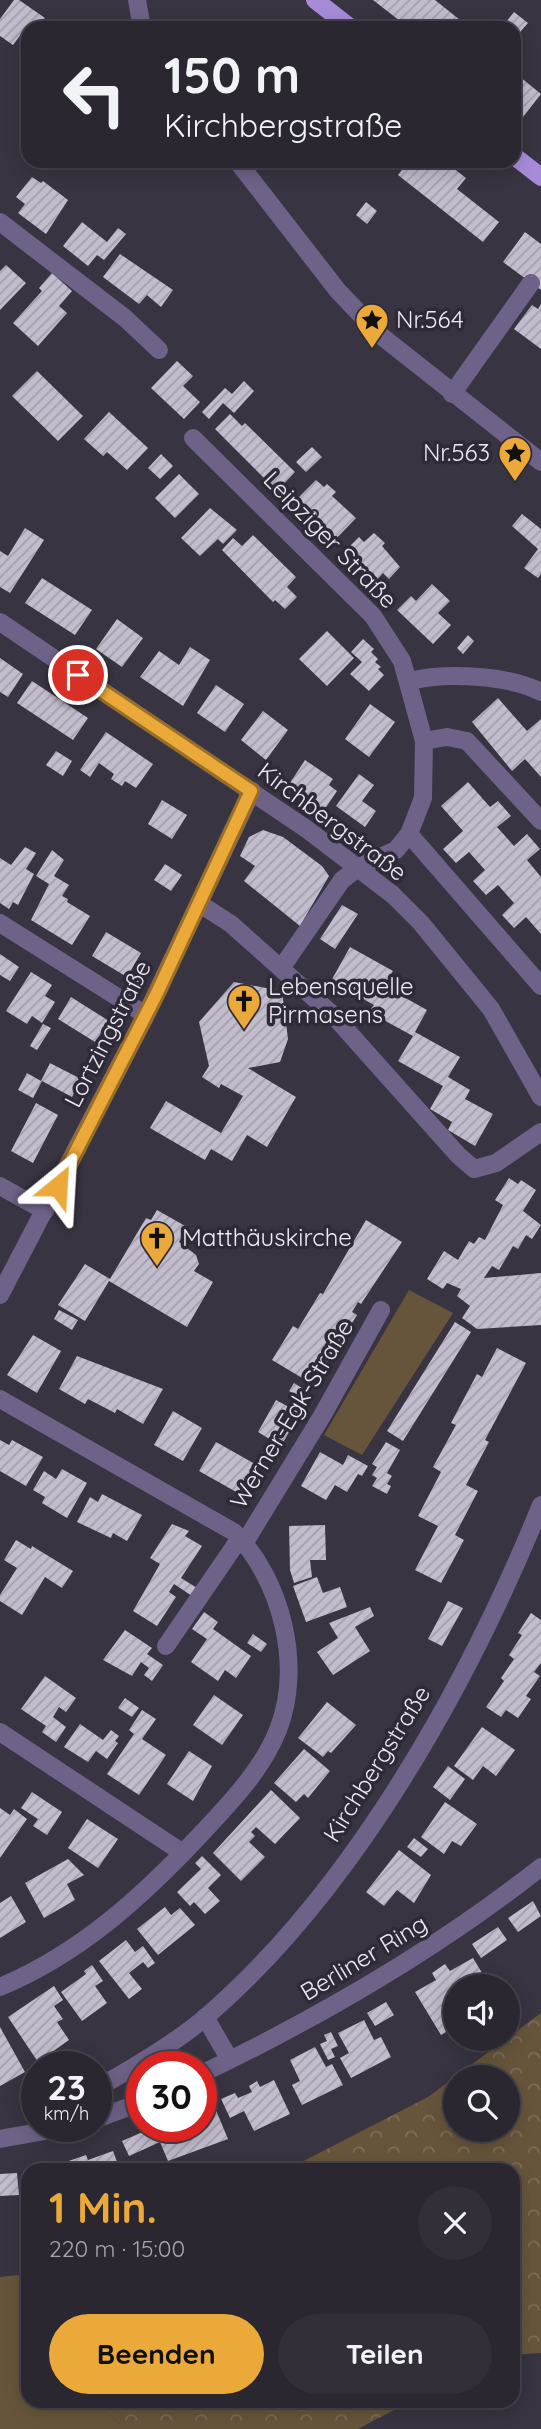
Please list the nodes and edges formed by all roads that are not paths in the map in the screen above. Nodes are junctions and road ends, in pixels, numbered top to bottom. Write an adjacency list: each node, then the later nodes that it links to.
1 (137, 0): 3 (street)
2 (315, 0): 4 (main road)
3 (141, 21)
4 (342, 21)
5 (521, 161): 7 (main road)
6 (243, 168): 11 (street)
7 (541, 177)
8 (0, 222): 10 (street)
9 (531, 283): 11 (street)
10 (159, 351)
11 (452, 394): 13 (street)
12 (193, 438): 15 (street, Leipziger Straße)
13 (541, 461)
14 (0, 622): 18 (street, Kirchbergstraße)
15 (410, 681): 16 (street); 17 (street, Leipziger Straße)
16 (541, 692)
17 (424, 741): 19 (street); 20 (street, Leipziger Straße)
18 (251, 791): 21 (street, Kirchbergstraße); 22 (street, Lortzingstraße)
19 (541, 821)
20 (409, 834): 21 (street, Leipziger Straße); 25 (street)
21 (359, 867): 24 (street, Leipziger Straße); 27 (street, Kirchbergstraße)
22 (200, 904): 24 (street); 26 (street, Lortzingstraße)
23 (0, 923): 26 (street)
24 (282, 967): 28 (street)
25 (541, 986)
26 (146, 1015): 30 (street, Lortzingstraße)
27 (541, 1097)
28 (541, 1132)
29 (0, 1186): 30 (street)
30 (45, 1211): 31 (street, Lortzingstraße)
31 (0, 1295)
32 (381, 1310): 35 (street, Werner-Egk-Straße)
33 (0, 1399): 35 (street)
34 (541, 1504): 41 (street, Kirchbergstraße)
35 (242, 1540): 36 (street, Werner-Egk-Straße); 38 (street)
36 (166, 1646)
37 (0, 1732): 38 (street)
38 (183, 1853): 40 (street)
39 (541, 1867): 42 (street, Berliner Ring)
40 (0, 1987)
41 (205, 2017): 42 (street); 44 (street, Kirchbergstraße)
42 (230, 2060): 43 (street, Berliner Ring)
43 (217, 2066)
44 (112, 2078)
45 (21, 2134): 46 (street)
46 (0, 2139)

